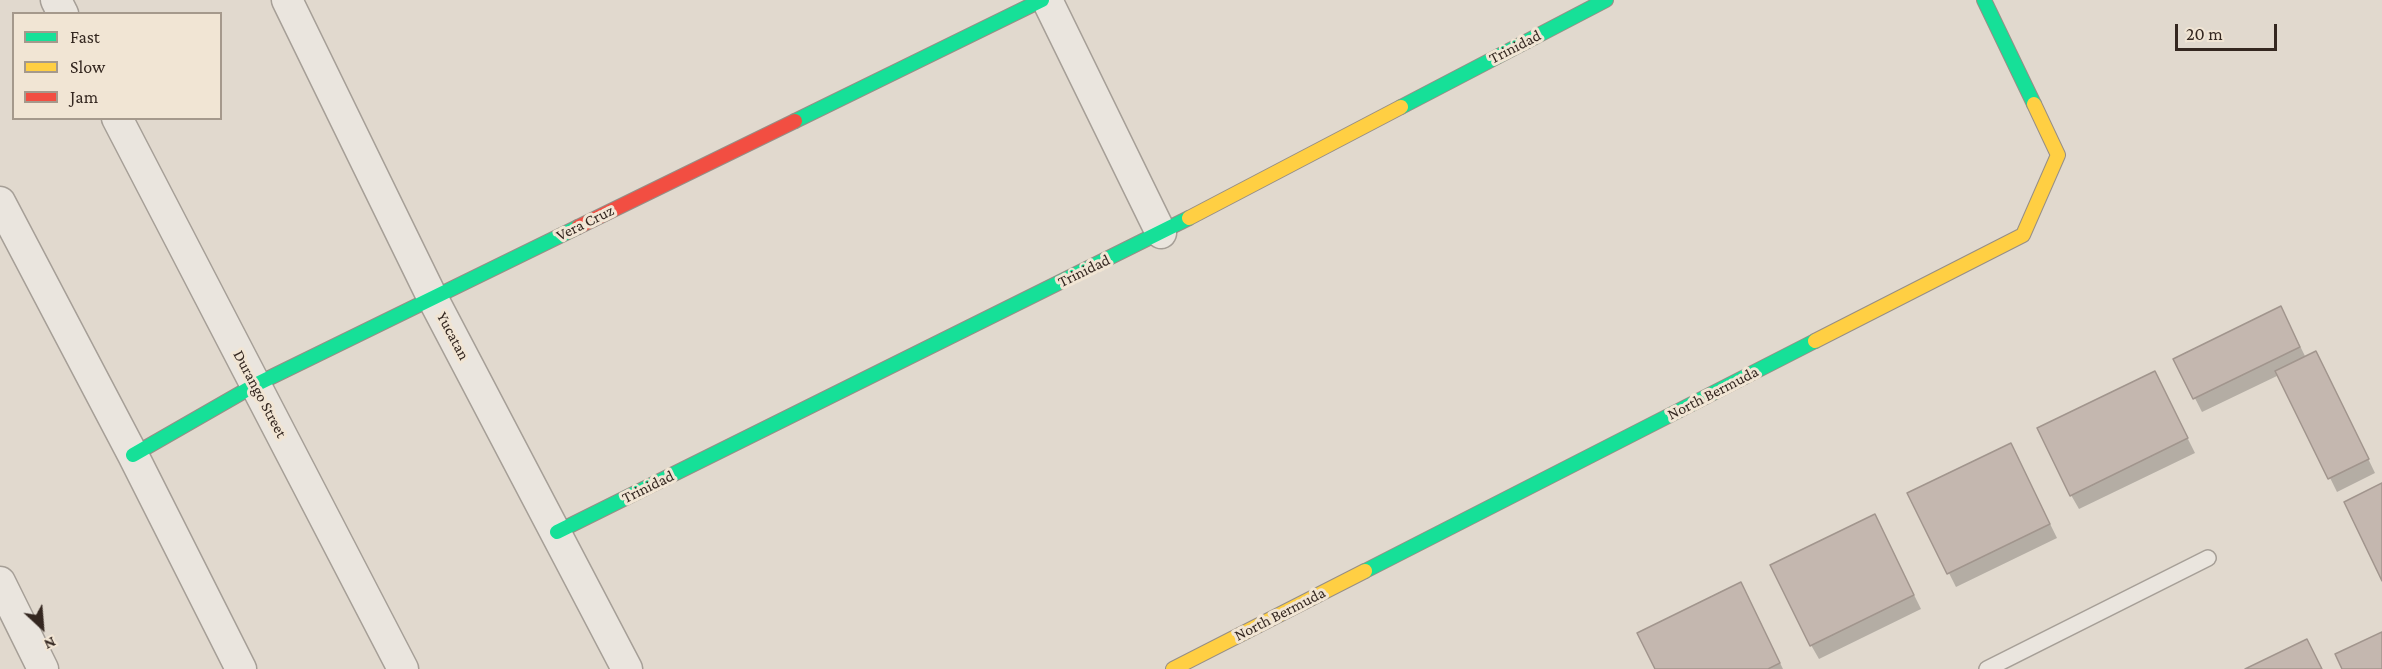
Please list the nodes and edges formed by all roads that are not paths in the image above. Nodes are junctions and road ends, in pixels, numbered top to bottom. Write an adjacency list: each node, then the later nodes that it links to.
1 (287, 0): 9 (street, Yucatan)
2 (1042, 0): 9 (street, Vera Cruz)
3 (1047, 0): 8 (street)
4 (1606, 0): 8 (street, Trinidad)
5 (1984, 0): 19 (street, North Bermuda)
6 (118, 120): 10 (street, Durango Street)
7 (0, 202): 11 (street)
8 (1161, 233): 12 (street, Trinidad)
9 (432, 297): 10 (street, Vera Cruz); 12 (street, Yucatan)
10 (255, 385): 11 (street, Vera Cruz); 17 (street, Durango Street)
11 (133, 455): 16 (street)
12 (556, 532): 18 (street, Yucatan)
13 (2208, 558): 20 (lane)
14 (0, 582): 15 (street)
15 (42, 669)
16 (241, 669)
17 (403, 669)
18 (627, 669)
19 (1173, 669)
20 (1987, 669)

